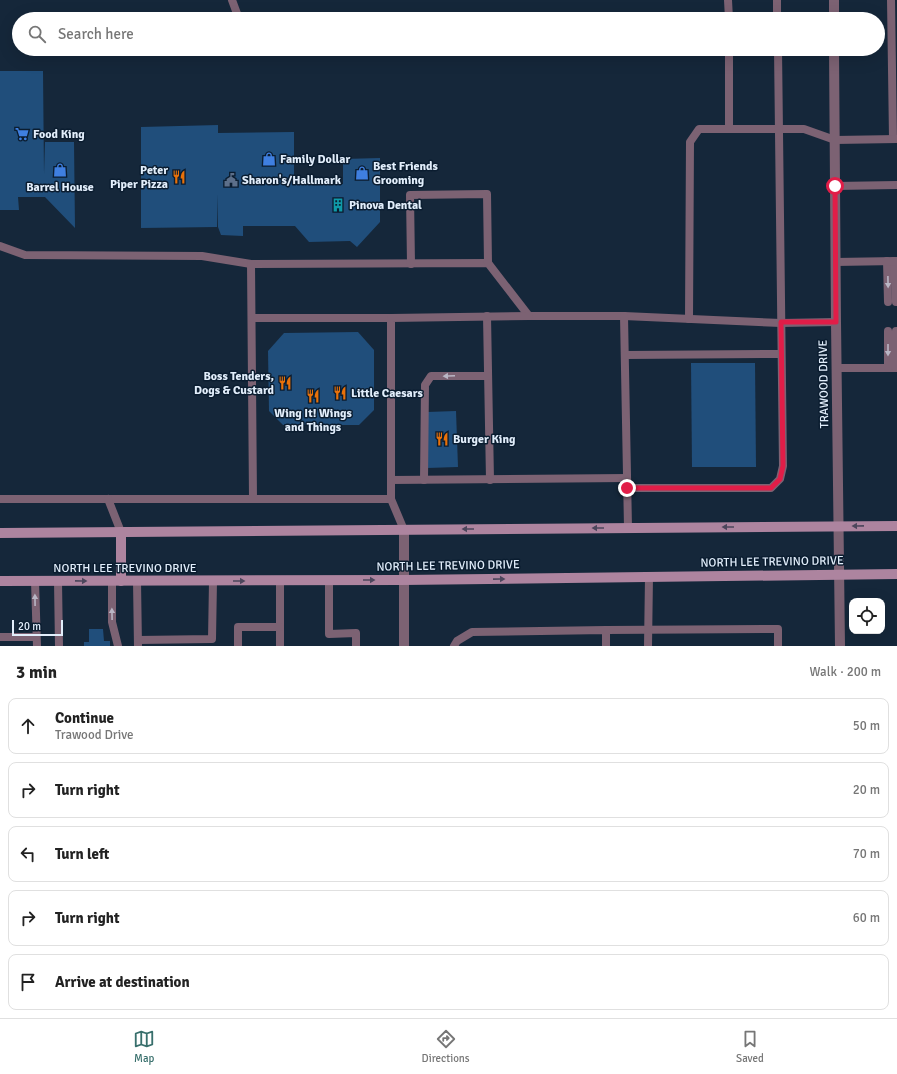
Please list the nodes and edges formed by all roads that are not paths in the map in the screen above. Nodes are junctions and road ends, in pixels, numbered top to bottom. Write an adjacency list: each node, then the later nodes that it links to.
1 (232, 0): 6 (lane)
2 (728, 0): 7 (lane)
3 (777, 0): 8 (lane)
4 (834, 0): 9 (street)
5 (891, 0): 15 (lane)
6 (236, 12)
7 (729, 12)
8 (777, 12)
9 (834, 12)
10 (729, 56): 14 (lane)
11 (778, 56): 13 (lane)
12 (834, 56): 16 (street, TRAWOOD DRIVE)
13 (778, 129): 14 (lane); 16 (lane); 32 (lane)
14 (729, 130): 31 (lane)
15 (895, 139): 16 (lane)
16 (835, 140): 18 (street, TRAWOOD DRIVE)
17 (897, 185): 18 (lane)
18 (835, 186): 21 (street, TRAWOOD DRIVE)
19 (0, 246): 23 (lane)
20 (893, 261): 21 (lane); 25 (lane, one-way to 25)
21 (835, 262): 33 (street, TRAWOOD DRIVE)
22 (488, 263): 24 (lane); 24 (lane); 27 (lane)
23 (251, 264): 24 (lane); 29 (lane)
24 (411, 264)
25 (892, 302)
26 (487, 316): 27 (lane); 30 (lane); 39 (lane)
27 (529, 316): 28 (lane)
28 (624, 316): 31 (lane); 36 (lane)
29 (252, 318): 30 (lane); 46 (lane)
30 (391, 318): 41 (lane)
31 (689, 319): 32 (lane)
32 (781, 322): 33 (lane); 35 (lane)
33 (836, 322): 37 (street, TRAWOOD DRIVE)
34 (892, 331): 38 (lane, one-way to 38)
35 (781, 354): 36 (lane); 44 (lane)
36 (624, 355): 40 (lane)
37 (836, 368): 38 (lane); 49 (street, TRAWOOD DRIVE)
38 (894, 368)
39 (488, 376): 42 (lane, one-way to 42); 43 (lane)
40 (627, 478): 43 (lane); 44 (lane)
41 (391, 480): 42 (lane); 47 (lane)
42 (424, 480): 43 (lane)
43 (490, 480)
44 (627, 488): 51 (lane)
45 (0, 499): 48 (lane)
46 (253, 499): 47 (lane); 48 (lane)
47 (391, 499): 52 (lane)
48 (108, 500): 53 (lane)
49 (840, 526): 50 (main road, one-way to 49); 51 (main road, one-way to 51); 55 (street, TRAWOOD DRIVE)
50 (897, 526)
51 (628, 528): 52 (main road, one-way to 52)
52 (404, 530): 53 (main road); 60 (street)
53 (120, 532): 54 (main road); 64 (main road)
54 (0, 533)
55 (840, 574): 56 (main road, NORTH LEE TREVINO DRIVE); 57 (main road, NORTH LEE TREVINO DRIVE); 84 (street, TRAWOOD DRIVE)
56 (897, 574)
57 (649, 577): 60 (main road, NORTH LEE TREVINO DRIVE, one-way to 57); 68 (lane)
58 (280, 580): 59 (main road, NORTH LEE TREVINO DRIVE); 66 (main road, NORTH LEE TREVINO DRIVE, one-way to 58); 67 (lane)
59 (328, 580): 60 (main road, NORTH LEE TREVINO DRIVE, one-way to 60); 78 (lane)
60 (403, 580): 79 (street)
61 (0, 581): 62 (main road, NORTH LEE TREVINO DRIVE)
62 (35, 581): 63 (main road, NORTH LEE TREVINO DRIVE); 71 (lane, one-way to 62)
63 (58, 581): 64 (main road, NORTH LEE TREVINO DRIVE, one-way to 64); 74 (lane)
64 (116, 581): 65 (main road, NORTH LEE TREVINO DRIVE); 75 (lane, one-way to 64)
65 (137, 581): 66 (main road, NORTH LEE TREVINO DRIVE); 72 (lane)
66 (213, 581): 72 (lane)
67 (280, 627): 76 (lane); 77 (lane)
68 (648, 629): 69 (lane); 82 (lane); 83 (lane)
69 (606, 630): 80 (lane); 81 (lane)
70 (0, 637): 71 (lane)
71 (36, 637): 73 (lane)
72 (138, 643)
73 (37, 646)
74 (58, 646)
75 (118, 646)
76 (238, 646)
77 (280, 646)
78 (356, 646)
79 (404, 646)
80 (454, 646)
81 (606, 646)
82 (648, 646)
83 (778, 646)
84 (840, 646)

